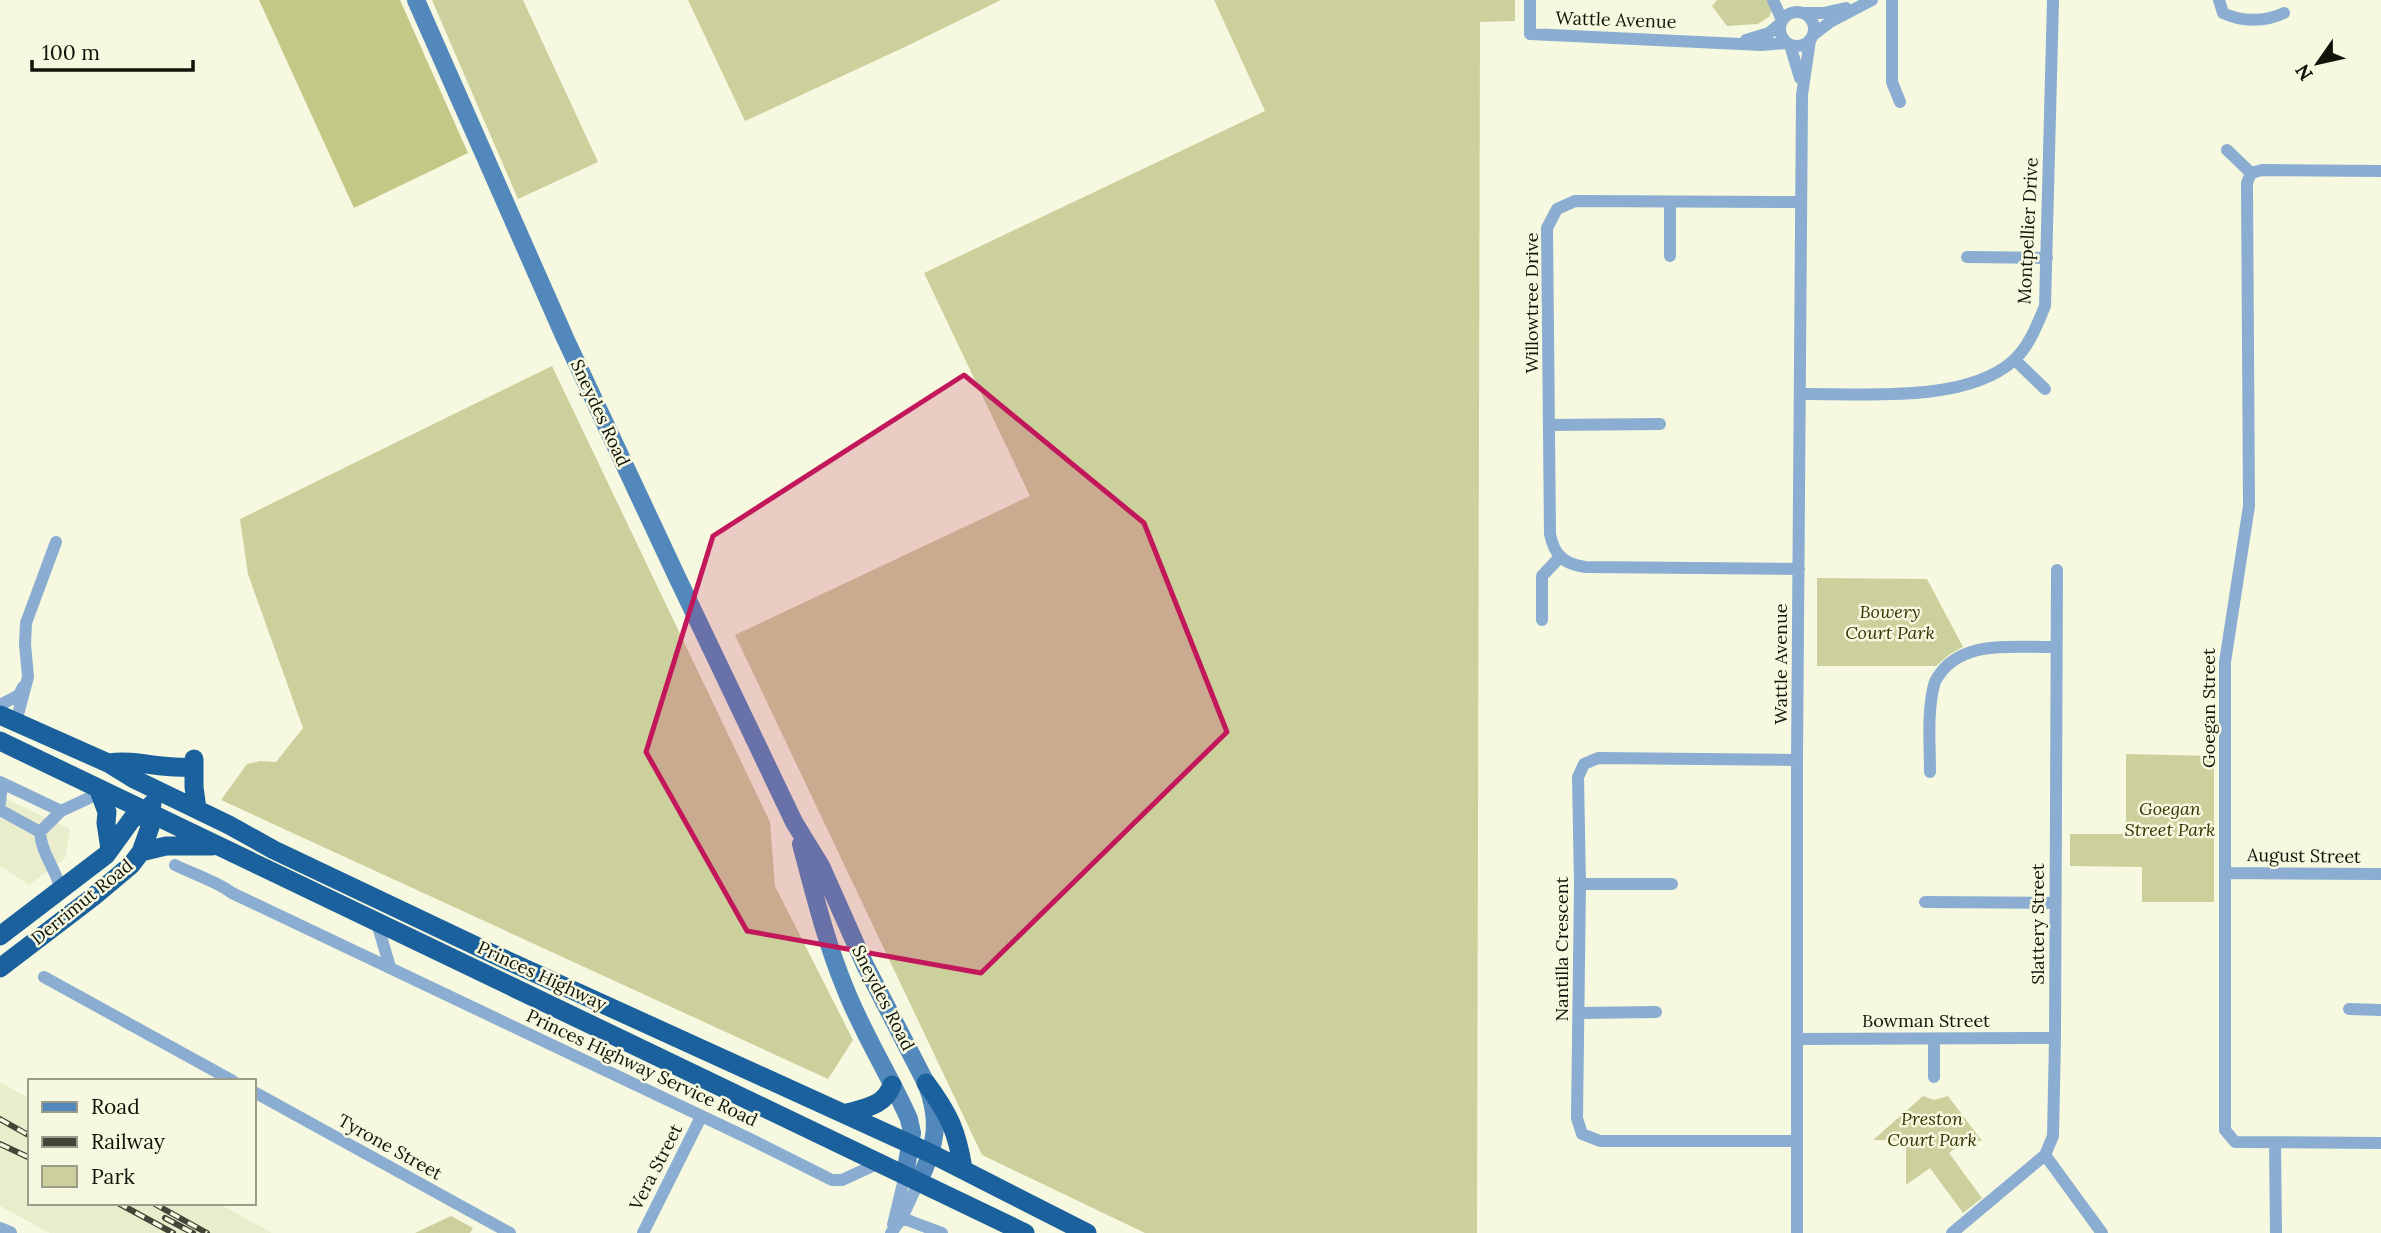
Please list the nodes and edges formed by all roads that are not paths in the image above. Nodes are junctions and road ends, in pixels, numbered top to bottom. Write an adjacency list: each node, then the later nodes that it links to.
1 (416, 0): 51 (main road, Sneydes Road)
2 (1530, 0): 13 (street, Wattle Avenue)
3 (1773, 0): 11 (street)
4 (1784, 0): 9 (street)
5 (1892, 0): 16 (street)
6 (2053, 0): 24 (street, Montpellier Drive)
7 (2219, 0): 10 (street)
8 (1868, 2): 9 (street); 12 (street)
9 (1801, 12): 11 (street); 12 (street)
10 (2284, 13)
11 (1781, 22): 13 (street, Wattle Avenue); 14 (street)
12 (1811, 38): 14 (street); 15 (street, Wattle Avenue)
13 (1736, 43): 14 (street, Wattle Avenue)
14 (1789, 44): 15 (street, Wattle Avenue)
15 (1802, 95): 20 (street, Wattle Avenue)
16 (1900, 102)
17 (2227, 150): 19 (street)
18 (2381, 171): 19 (street)
19 (2251, 173): 57 (street, Goegan Street)
20 (1801, 202): 21 (street, Willowtree Drive); 27 (street, Wattle Avenue)
21 (1670, 203): 22 (street); 29 (street, Willowtree Drive)
22 (1670, 256)
23 (1967, 257): 24 (street)
24 (2047, 257): 25 (street, Montpellier Drive)
25 (2015, 360): 26 (street); 27 (street, Montpellier Drive)
26 (2045, 389)
27 (1800, 394): 32 (street, Wattle Avenue)
28 (1660, 424): 29 (street)
29 (1550, 425): 31 (street, Willowtree Drive)
30 (56, 542): 36 (street)
31 (1560, 557): 32 (street); 34 (street)
32 (1799, 569): 40 (street, Wattle Avenue)
33 (2057, 569): 35 (street, Slattery Street)
34 (1542, 620)
35 (2056, 648): 42 (street); 63 (street, Slattery Street)
36 (28, 677): 37 (street); 38 (street)
37 (0, 705)
38 (8, 718): 41 (highway, Princes Highway)
39 (0, 741): 44 (highway, Princes Highway)
40 (1797, 761): 59 (street, Nantilla Crescent); 74 (street, Wattle Avenue)
41 (108, 763): 45 (highway, Princes Highway); 47 (highway)
42 (1930, 772)
43 (1, 783): 46 (street); 49 (street)
44 (98, 788): 49 (street); 50 (highway, Princes Highway); 54 (highway)
45 (160, 792): 47 (highway, Princes Highway); 50 (highway)
46 (0, 803)
47 (197, 809): 81 (highway, Princes Highway)
48 (0, 810): 52 (street)
49 (61, 811): 52 (street)
50 (147, 811): 53 (highway, Princes Highway); 54 (highway, Derrimut Road); 55 (highway, Derrimut Road)
51 (794, 822): 78 (main road, Sneydes Road); 79 (main road, Sneydes Road)
52 (40, 832): 61 (street)
53 (220, 846): 55 (highway); 64 (highway, Princes Highway)
54 (110, 849): 61 (highway, Derrimut Road)
55 (141, 852): 67 (highway, Derrimut Road)
56 (175, 865): 66 (street, Princes Highway Service Road)
57 (2227, 873): 58 (street, August Street); 84 (street, Goegan Street)
58 (2381, 874)
59 (1580, 884): 60 (street); 72 (street, Nantilla Crescent)
60 (1672, 884)
61 (61, 890): 65 (highway, Derrimut Road)
62 (1925, 902): 63 (street)
63 (2054, 902): 73 (street, Slattery Street)
64 (377, 923): 66 (street); 89 (highway, Princes Highway)
65 (0, 936)
66 (390, 967): 82 (street, Princes Highway Service Road)
67 (0, 968)
68 (44, 977): 77 (street)
69 (2349, 1009): 70 (street)
70 (2381, 1010)
71 (1656, 1012): 72 (street)
72 (1579, 1013): 83 (street, Nantilla Crescent)
73 (2055, 1038): 75 (street, Bowman Street); 88 (street, Slattery Street)
74 (1797, 1039): 75 (street, Bowman Street); 83 (street, Wattle Avenue)
75 (1934, 1039): 76 (street)
76 (1934, 1077)
77 (229, 1079)
78 (926, 1083): 87 (main road, Sneydes Road); 90 (highway)
79 (892, 1085): 81 (highway); 86 (main road, Sneydes Road)
80 (256, 1093): 97 (street, Tyrone Street)
81 (844, 1114): 86 (highway, Princes Highway)
82 (701, 1117): 89 (street, Princes Highway Service Road); 98 (street, Vera Street)
83 (1796, 1141): 101 (street, Wattle Avenue)
84 (2275, 1143): 85 (street, Goegan Street); 104 (street)
85 (2381, 1143)
86 (910, 1144): 87 (highway, Princes Highway); 91 (main road, Sneydes Road)
87 (932, 1154): 90 (highway, Princes Highway); 91 (main road, Sneydes Road)
88 (2045, 1155): 102 (street); 103 (street)
89 (879, 1163): 91 (highway, Princes Highway)
90 (963, 1169): 100 (highway, Princes Highway)
91 (912, 1178): 92 (street); 94 (street); 99 (highway, Princes Highway)
92 (902, 1217): 94 (street); 95 (street)
93 (0, 1229): 96 (street)
94 (892, 1231)
95 (937, 1231)
96 (9, 1233)
97 (510, 1233)
98 (642, 1233)
99 (1026, 1233)
100 (1087, 1233)
101 (1797, 1233)
102 (1952, 1233)
103 (2102, 1233)
104 (2276, 1233)

